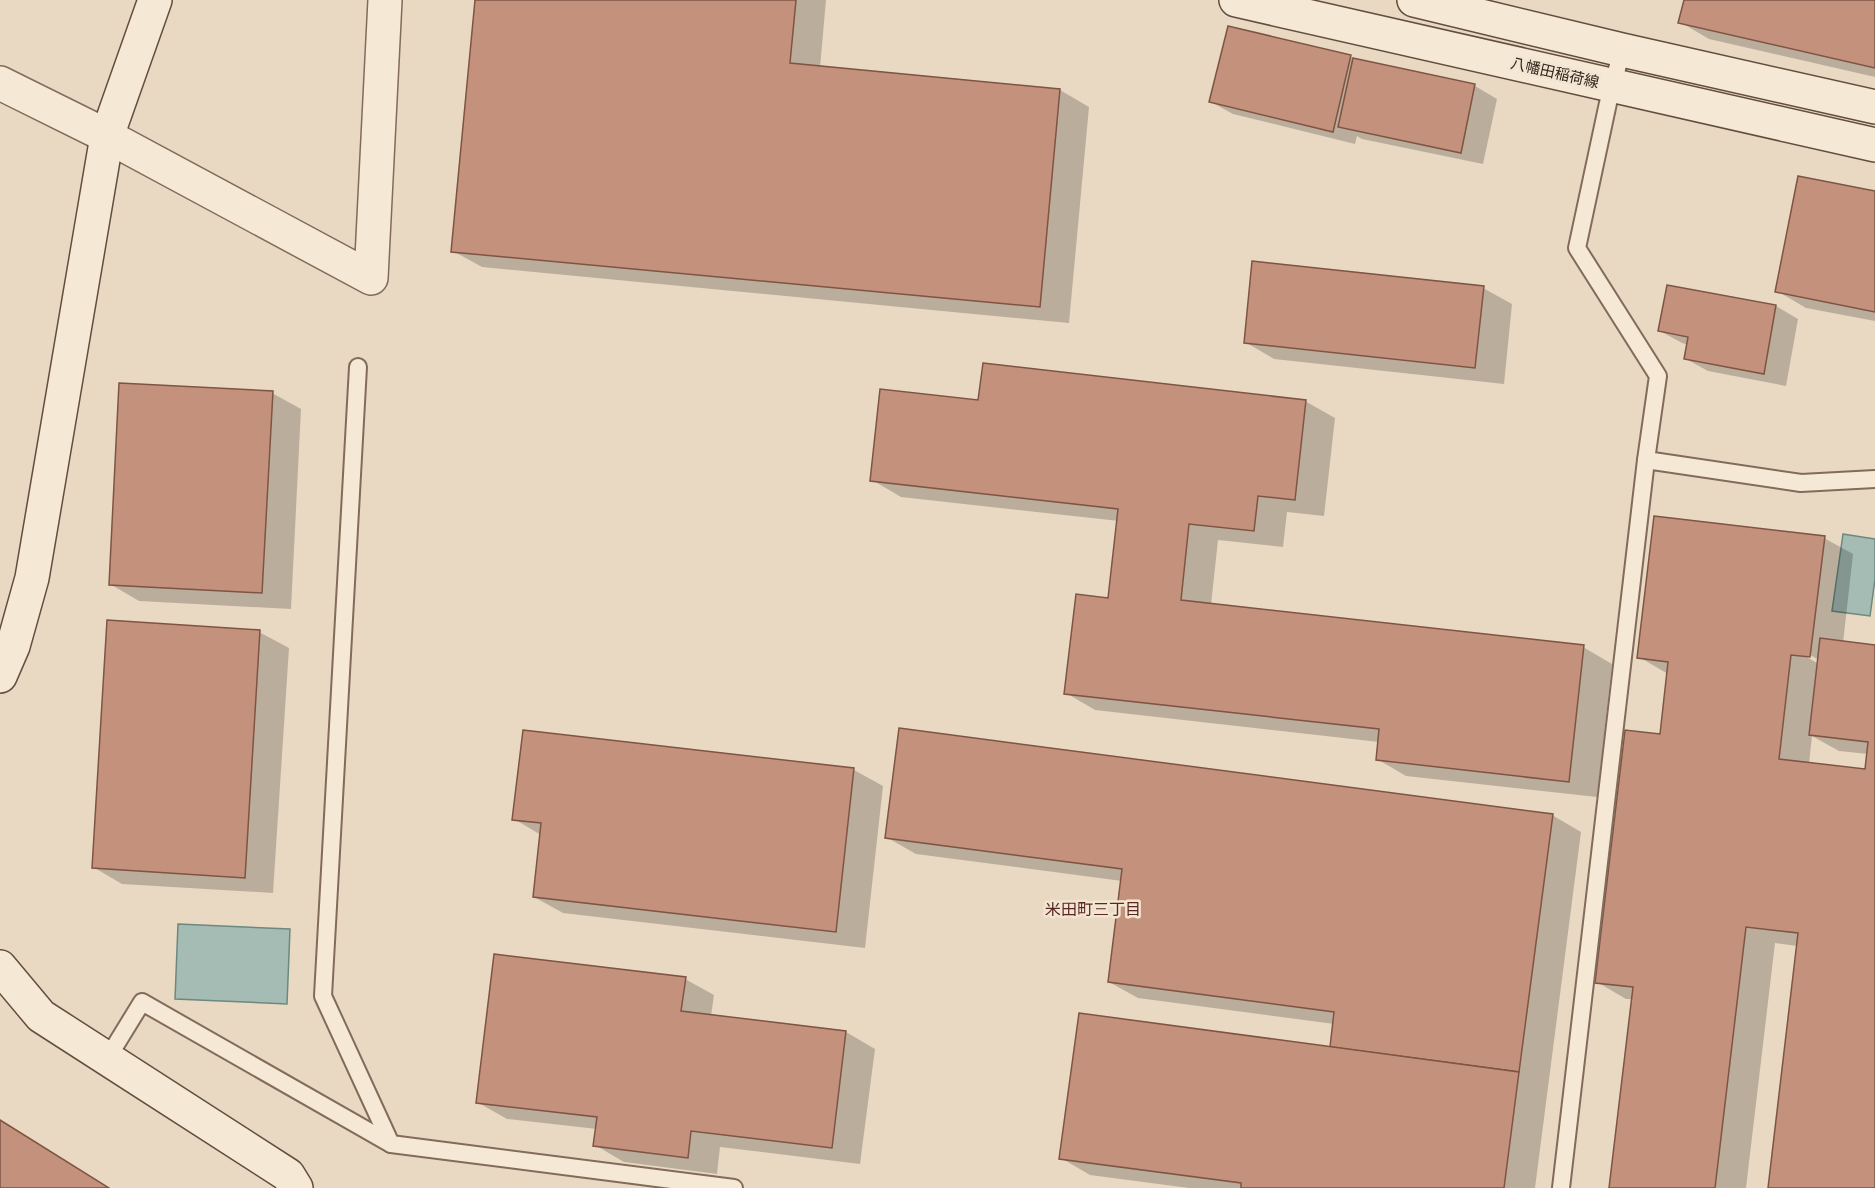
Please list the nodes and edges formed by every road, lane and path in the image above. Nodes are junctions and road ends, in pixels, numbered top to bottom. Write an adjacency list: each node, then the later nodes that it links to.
1 (155, 0): 11 (street)
2 (385, 0): 11 (street)
3 (1236, 0): 7 (street, 八幡田稲荷線)
4 (1414, 0): 5 (street)
5 (1500, 10): 6 (street); 7 (street)
6 (1622, 50): 9 (lane); 10 (street)
7 (1497, 59): 9 (street, 八幡田稲荷線)
8 (0, 83): 11 (street)
9 (1612, 85): 12 (street, 八幡田稲荷線); 14 (lane)
10 (1875, 107)
11 (107, 136): 16 (street)
12 (1875, 145)
13 (358, 367): 19 (lane)
14 (1646, 460): 15 (lane); 22 (lane)
15 (1875, 479)
16 (0, 676)
17 (0, 968): 18 (street)
18 (107, 1059): 19 (lane); 20 (street)
19 (391, 1144): 21 (lane)
20 (296, 1188)
21 (734, 1188)
22 (1561, 1188)

